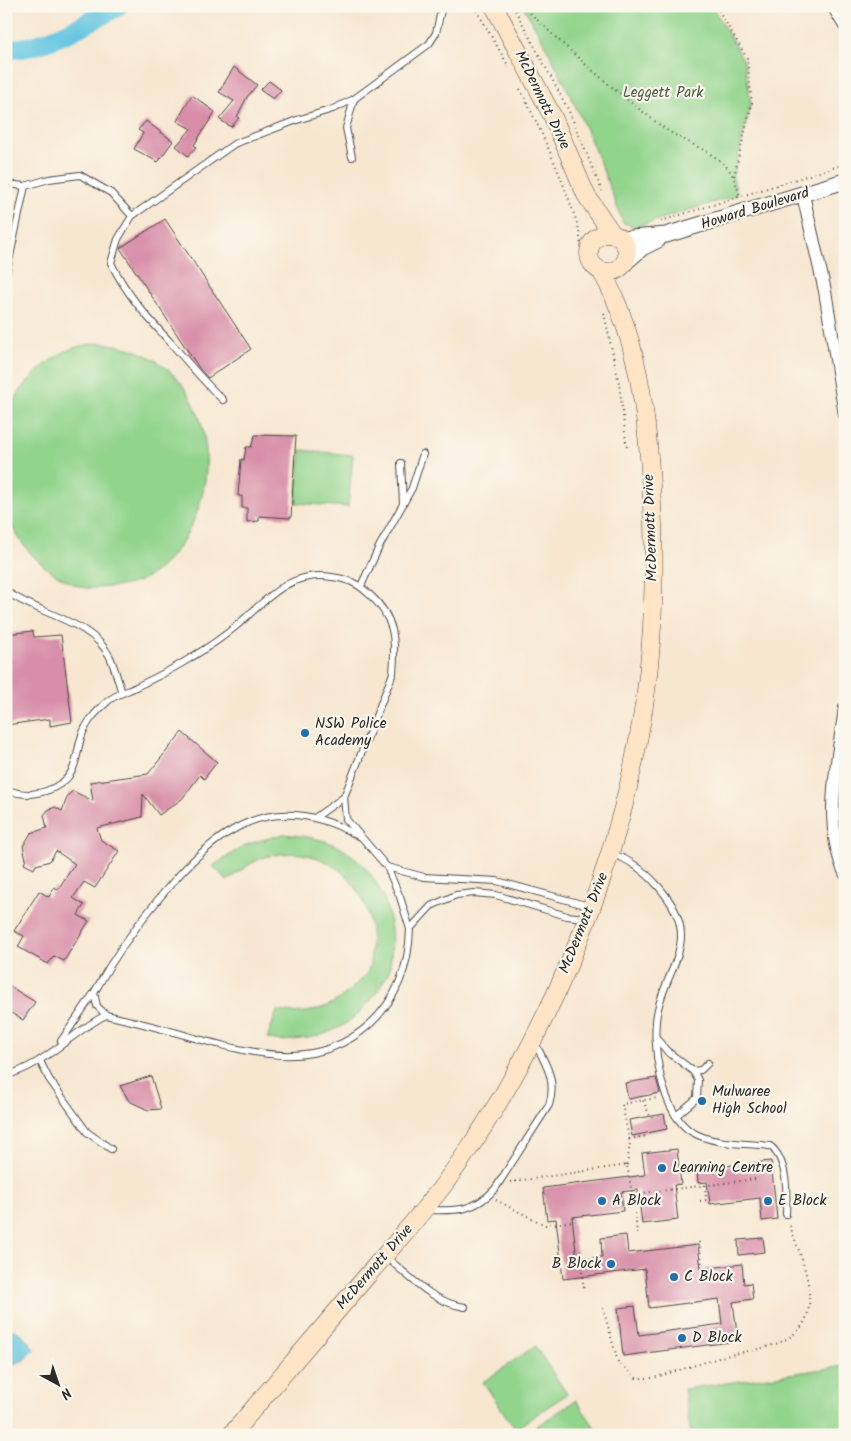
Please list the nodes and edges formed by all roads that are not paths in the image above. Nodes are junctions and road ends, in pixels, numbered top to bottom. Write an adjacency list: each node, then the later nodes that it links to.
1 (442, 6): 5 (lane)
2 (494, 6): 11 (main road, McDermott Drive)
3 (833, 6): 4 (street)
4 (844, 23)
5 (354, 100): 6 (lane); 12 (lane)
6 (352, 158)
7 (845, 181): 10 (street, Howard Boulevard)
8 (6, 184): 9 (lane)
9 (25, 186): 12 (lane); 18 (lane)
10 (803, 195): 13 (street, Howard Boulevard); 21 (street)
11 (586, 196): 14 (main road, McDermott Drive); 15 (main road, McDermott Drive)
12 (132, 216): 20 (lane)
13 (666, 235): 14 (street, Howard Boulevard); 16 (street, Howard Boulevard)
14 (617, 237): 15 (main road); 16 (main road)
15 (591, 244): 17 (main road)
16 (624, 265): 17 (main road); 19 (main road, McDermott Drive)
17 (595, 273): 19 (main road, McDermott Drive)
18 (6, 275)
19 (621, 310): 33 (main road, McDermott Drive)
20 (223, 400)
21 (845, 415)
22 (423, 454): 24 (lane)
23 (402, 463): 24 (lane)
24 (403, 506): 25 (lane)
25 (360, 586): 27 (lane); 30 (lane)
26 (6, 591): 27 (lane)
27 (122, 693): 29 (lane)
28 (845, 708): 35 (street)
29 (6, 789)
30 (344, 797): 31 (lane); 32 (lane)
31 (316, 818): 32 (lane); 38 (lane)
32 (361, 838): 34 (lane)
33 (610, 854): 36 (main road, McDermott Drive); 40 (lane)
34 (387, 867): 36 (lane); 37 (lane)
35 (845, 873)
36 (588, 912): 37 (lane); 41 (main road, McDermott Drive)
37 (410, 929): 39 (lane)
38 (94, 993): 39 (lane); 42 (lane)
39 (106, 1015): 42 (lane)
40 (656, 1037): 45 (lane); 47 (lane)
41 (533, 1039): 49 (main road, McDermott Drive); 49 (lane)
42 (58, 1045): 43 (lane)
43 (40, 1061): 46 (lane); 48 (lane)
44 (708, 1063): 45 (lane)
45 (692, 1071): 47 (lane)
46 (6, 1075)
47 (676, 1116): 50 (lane)
48 (112, 1149)
49 (423, 1210): 51 (main road, McDermott Drive)
50 (786, 1214)
51 (384, 1256): 52 (lane); 53 (main road, McDermott Drive)
52 (465, 1307)
53 (231, 1435)

